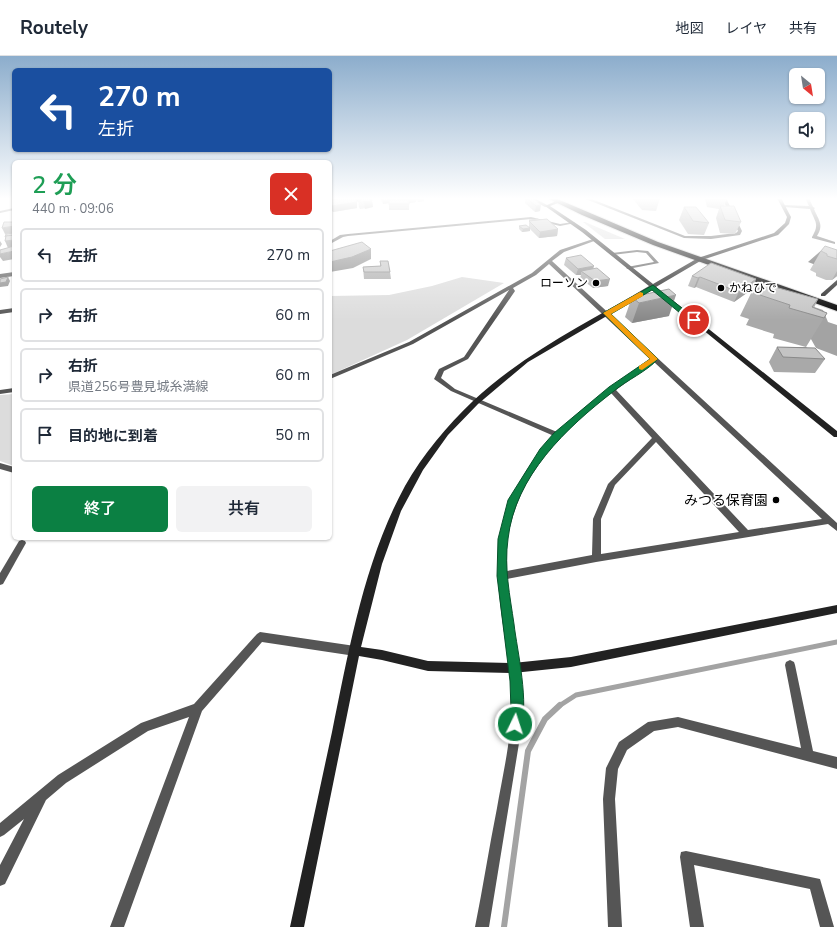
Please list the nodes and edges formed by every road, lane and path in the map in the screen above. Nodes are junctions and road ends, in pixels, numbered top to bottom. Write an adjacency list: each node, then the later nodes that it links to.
1 (648, 239): 9 (highway)
2 (663, 239): 8 (highway)
3 (763, 239): 8 (street)
4 (821, 239): 6 (street)
5 (595, 240): 7 (street); 10 (street)
6 (835, 242): 12 (street)
7 (612, 254): 11 (street); 11 (lane)
8 (710, 256): 9 (street); 18 (highway)
9 (700, 259): 17 (street); 20 (highway)
10 (549, 261): 16 (street); 23 (street)
11 (628, 268): 17 (street)
12 (837, 271)
13 (12, 274): 14 (street)
14 (0, 276)
15 (837, 282): 18 (street)
16 (509, 287): 25 (street); 29 (street)
17 (653, 287): 23 (street); 31 (street)
18 (821, 295): 19 (highway)
19 (837, 300)
20 (837, 308)
21 (12, 309): 22 (street)
22 (0, 312)
23 (607, 313): 24 (street); 29 (street)
24 (654, 359): 26 (street); 35 (street)
25 (332, 376)
26 (611, 389): 30 (street); 32 (street)
27 (12, 390): 28 (street)
28 (0, 392)
29 (477, 400): 30 (street); 43 (street)
30 (557, 435): 40 (street)
31 (837, 435)
32 (656, 438): 37 (street); 39 (street)
33 (0, 466): 34 (street)
34 (12, 469)
35 (829, 520): 36 (street); 37 (street)
36 (837, 528)
37 (746, 534): 39 (street)
38 (22, 542): 41 (street)
39 (596, 558): 40 (street)
40 (502, 576): 45 (street)
41 (0, 581)
42 (837, 609): 45 (street)
43 (355, 651): 45 (street); 46 (street); 53 (street)
44 (790, 665): 47 (street)
45 (513, 668): 54 (street)
46 (198, 708): 49 (street); 52 (street)
47 (808, 755): 48 (street); 55 (street)
48 (837, 763)
49 (42, 796): 50 (street); 51 (street)
50 (0, 831)
51 (0, 879)
52 (117, 927)
53 (297, 927)
54 (482, 927)
55 (616, 927)
56 (697, 927): 57 (street)
57 (827, 927)

